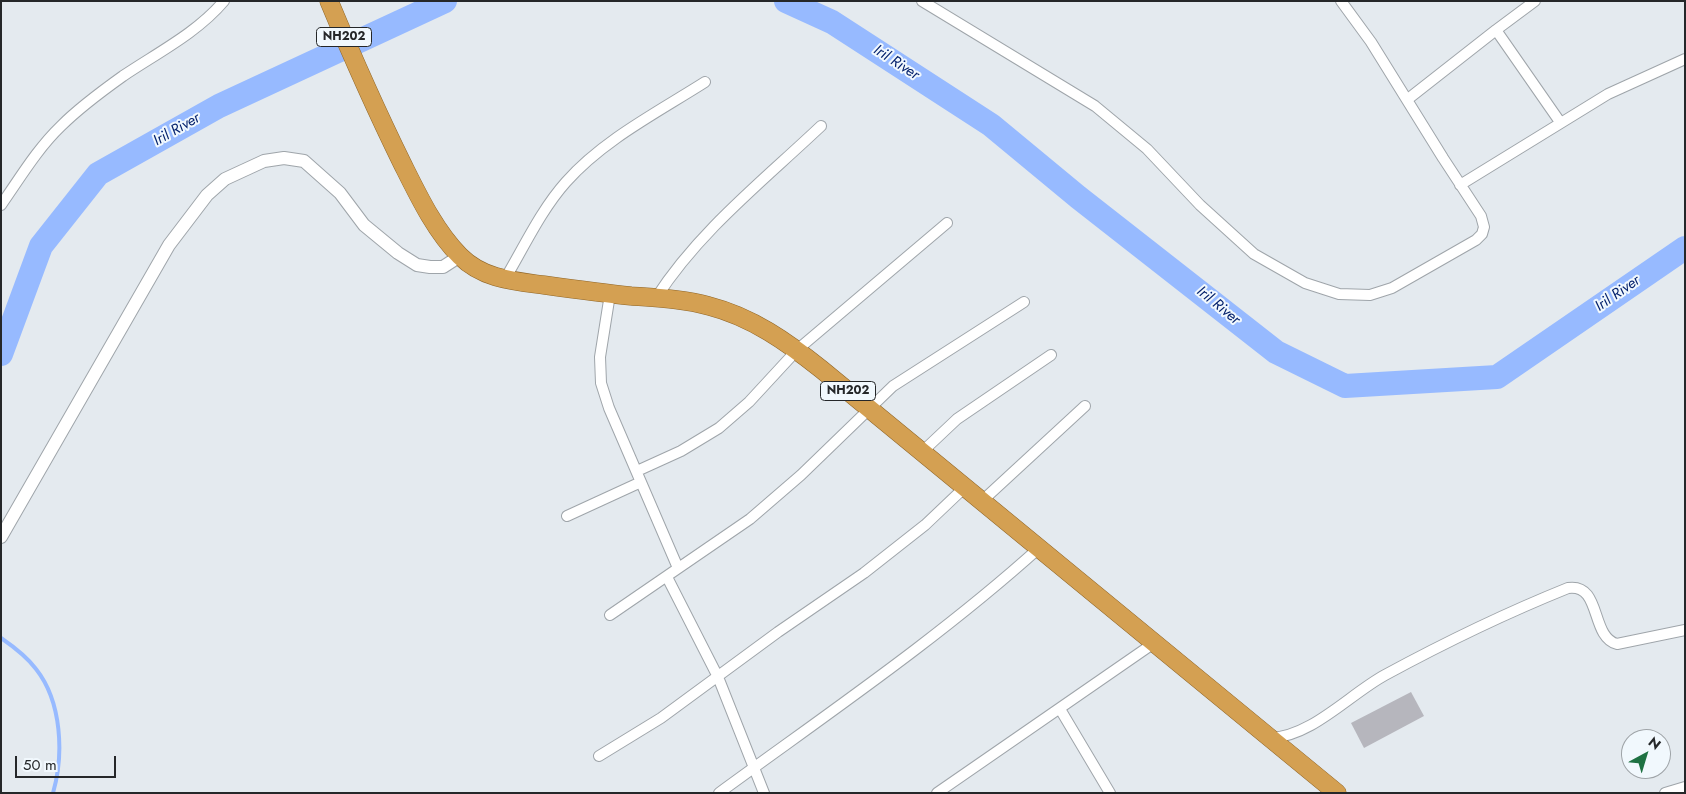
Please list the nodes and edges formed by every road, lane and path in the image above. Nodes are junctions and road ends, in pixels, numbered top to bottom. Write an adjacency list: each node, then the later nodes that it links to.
1 (224, 1): 13 (street)
2 (329, 1): 15 (highway, NH202)
3 (922, 1): 12 (street)
4 (1341, 1): 9 (street)
5 (1535, 1): 6 (street)
6 (1496, 30): 9 (street); 10 (street)
7 (1685, 59): 10 (street)
8 (705, 82): 16 (street)
9 (1408, 99): 12 (street)
10 (1560, 122): 12 (street)
11 (821, 126): 18 (street)
12 (1460, 185)
13 (1, 205)
14 (948, 223): 20 (street)
15 (460, 256): 16 (highway, NH202); 30 (street)
16 (505, 279): 17 (highway, NH202)
17 (610, 294): 18 (highway, NH202); 25 (street)
18 (656, 298): 20 (highway, NH202)
19 (1024, 302): 23 (street)
20 (797, 350): 23 (highway, NH202); 25 (street)
21 (1051, 355): 24 (street)
22 (1085, 406): 28 (street)
23 (868, 408): 24 (highway, NH202); 32 (street)
24 (922, 452): 27 (highway, NH202)
25 (636, 471): 26 (street)
26 (642, 482): 29 (street); 32 (street)
27 (964, 487): 28 (highway, NH202); 37 (street)
28 (982, 501): 31 (highway, NH202)
29 (567, 516)
30 (1, 538)
31 (1039, 548): 36 (highway, NH202); 41 (street)
32 (678, 568): 33 (street)
33 (667, 577): 34 (street); 37 (street)
34 (610, 615)
35 (1685, 630): 39 (street)
36 (1154, 643): 38 (street); 39 (highway, NH202)
37 (718, 677): 40 (street); 41 (street)
38 (1060, 709): 45 (street); 46 (street)
39 (1269, 738): 47 (highway, NH202)
40 (598, 756)
41 (754, 768): 43 (street); 44 (street)
42 (1685, 787): 48 (street)
43 (719, 793)
44 (764, 793)
45 (937, 793)
46 (1110, 793)
47 (1337, 793)
48 (1665, 793)

